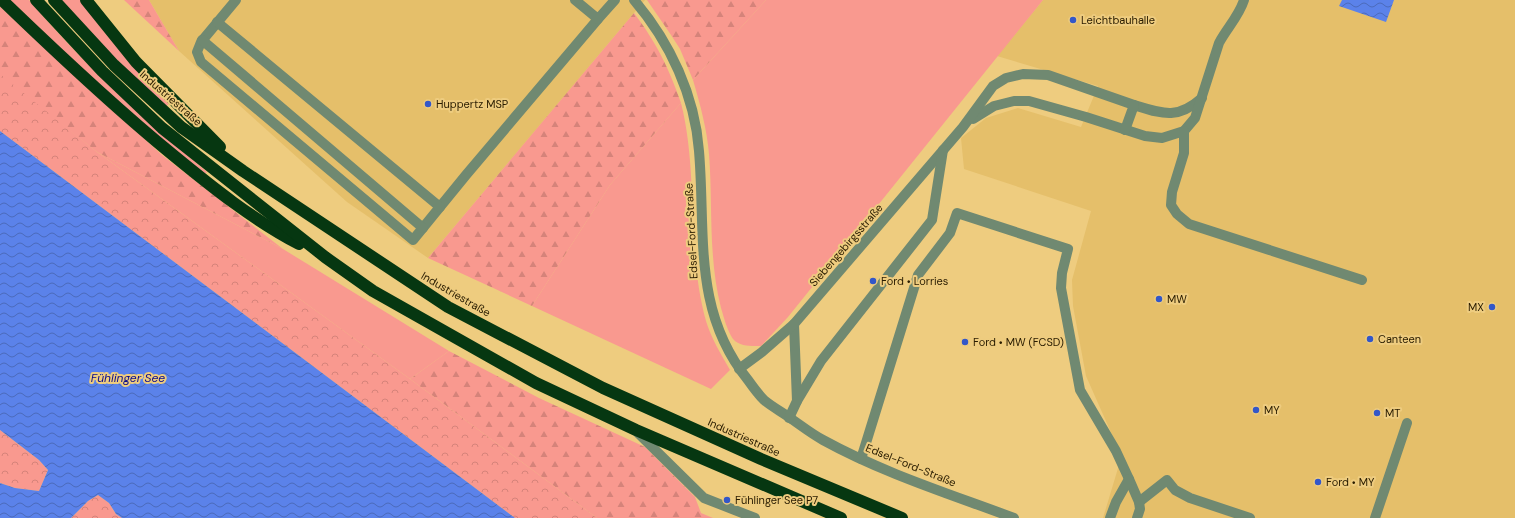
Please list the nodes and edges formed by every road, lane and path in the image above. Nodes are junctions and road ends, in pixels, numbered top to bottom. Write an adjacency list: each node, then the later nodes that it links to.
1 (2, 0): 22 (highway)
2 (36, 0): 22 (highway)
3 (54, 0): 19 (highway, Industriestraße)
4 (86, 0): 19 (highway)
5 (236, 0): 11 (street)
6 (575, 0): 10 (street)
7 (615, 0): 10 (street)
8 (634, 0): 25 (street, Edsel-Ford-Straße)
9 (1244, 0): 13 (street)
10 (598, 19): 20 (street)
11 (217, 22): 12 (street); 20 (street)
12 (202, 40): 21 (street); 21 (street)
13 (1202, 98): 14 (street); 17 (street)
14 (1134, 105): 15 (street); 16 (street)
15 (964, 127): 16 (street); 18 (street, Siebengebirgsstraße)
16 (1125, 130): 17 (street)
17 (1184, 131): 23 (street)
18 (943, 150): 24 (street, Siebengebirgsstraße); 26 (street)
19 (243, 171): 35 (highway, Industriestraße)
20 (440, 207): 21 (street)
21 (423, 228)
22 (324, 257): 29 (highway)
23 (1362, 280)
24 (794, 324): 25 (street, Siebengebirgsstraße); 26 (street)
25 (739, 369): 27 (street, Edsel-Ford-Straße)
26 (797, 401): 27 (street)
27 (789, 418): 30 (street, Edsel-Ford-Straße)
28 (1407, 423): 40 (street)
29 (636, 430): 33 (street); 34 (highway)
30 (861, 459): 31 (street); 36 (street, Edsel-Ford-Straße)
31 (1129, 479): 32 (street); 37 (street)
32 (1139, 502): 38 (street); 39 (street)
33 (755, 518)
34 (841, 518)
35 (902, 518)
36 (1014, 518)
37 (1110, 518)
38 (1137, 518)
39 (1250, 518)
40 (1375, 518)

